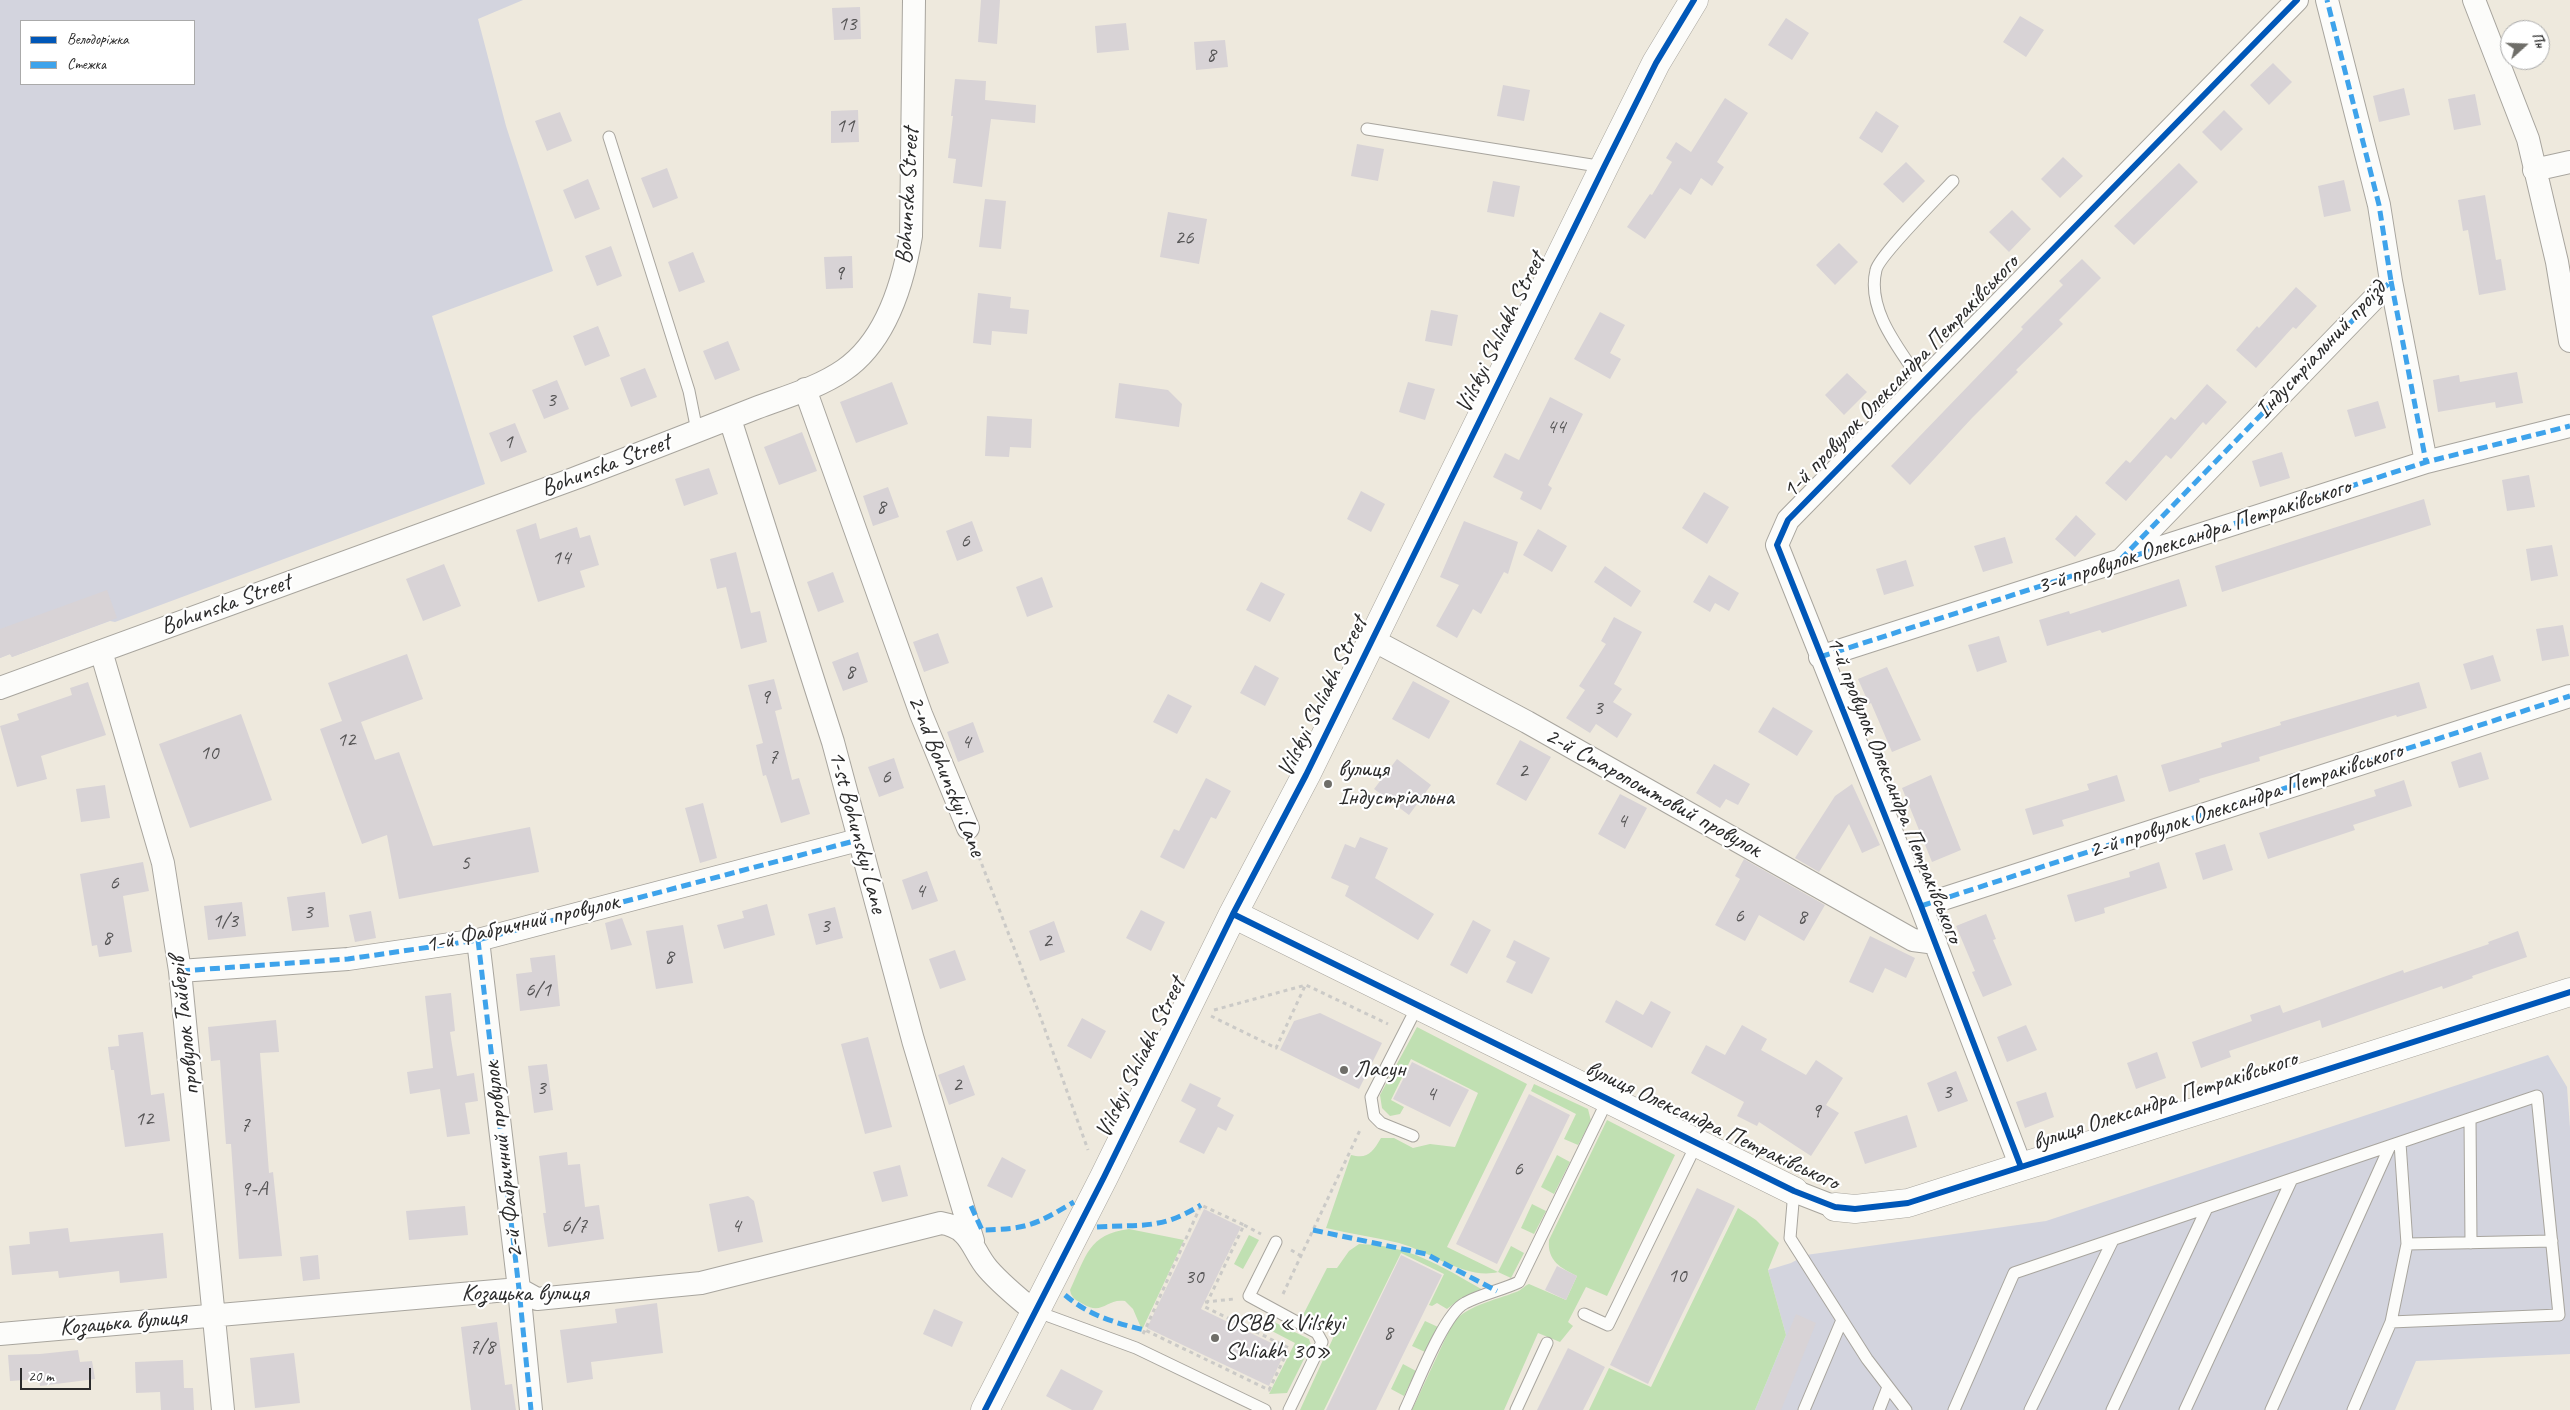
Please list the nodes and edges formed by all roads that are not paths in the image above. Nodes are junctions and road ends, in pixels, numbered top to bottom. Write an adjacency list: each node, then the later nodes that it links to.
1 (914, 0): 15 (street, Bohunska Street)
2 (1694, 0): 9 (street, Vilskyi Shliakh Street)
3 (2297, 0): 14 (street, 1-й провулок Олександра Петраківського)
4 (2327, 0): 12 (street, Індустріальний проїзд)
5 (2474, 0): 10 (street)
6 (1367, 129): 9 (lane)
7 (609, 137): 18 (lane)
8 (2570, 162): 10 (street)
9 (1604, 167): 21 (street, Vilskyi Shliakh Street)
10 (2534, 170): 13 (street)
11 (1953, 181): 14 (lane)
12 (2390, 281): 19 (street); 20 (street, Індустріальний проїзд)
13 (2570, 341)
14 (1922, 383): 23 (street, 1-й провулок Олександра Петраківського)
15 (805, 389): 16 (street, Bohunska Street); 26 (street, 2-nd Bohunskyi Lane)
16 (730, 419): 18 (street, Bohunska Street); 27 (street, 1-st Bohunskyi Lane)
17 (2570, 426): 19 (street, 3-й провулок Олександра Петраківського)
18 (697, 431): 22 (street, Bohunska Street)
19 (2426, 462): 20 (street, 3-й провулок Олександра Петраківського)
20 (2118, 562): 23 (street, 3-й провулок Олександра Петраківського)
21 (1371, 639): 29 (street, Vilskyi Shliakh Street); 31 (street, 2-й Старопоштовий провулок)
22 (101, 651): 24 (street, Bohunska Street); 32 (street, провулок Тайберів)
23 (1820, 657): 28 (street, 1-й провулок Олександра Петраківського)
24 (0, 688)
25 (2570, 696): 28 (street, 2-й провулок Олександра Петраківського)
26 (968, 828)
27 (858, 840): 30 (street, 1-й Фабричний провулок); 50 (street, 1-st Bohunskyi Lane)
28 (1921, 906): 31 (street, 1-й провулок Олександра Петраківського)
29 (1233, 914): 34 (street, вулиця Олександра Петраківського); 52 (street, Vilskyi Shliakh Street)
30 (478, 940): 32 (street, 1-й Фабричний провулок); 51 (street, 2-й Фабричний провулок)
31 (1936, 943): 40 (street, 1-й провулок Олександра Петраківського)
32 (180, 971): 54 (street, провулок Тайберів)
33 (2570, 992): 40 (street, вулиця Олександра Петраківського)
34 (1418, 1005): 35 (street, вулиця Олександра Петраківського); 37 (lane)
35 (1608, 1098): 38 (street, вулиця Олександра Петраківського); 65 (lane)
36 (2470, 1119): 39 (lane); 46 (lane); 48 (lane)
37 (1414, 1136)
38 (1697, 1142): 42 (street, вулиця Олександра Петраківського); 53 (lane)
39 (2395, 1144): 41 (lane); 49 (lane); 74 (lane)
40 (2020, 1167): 43 (street, вулиця Олександра Петраківського)
41 (2292, 1179): 44 (lane); 73 (lane)
42 (1794, 1191): 43 (street, вулиця Олександра Петраківського); 55 (lane)
43 (1835, 1207)
44 (2206, 1208): 45 (lane); 72 (lane)
45 (2113, 1240): 70 (lane); 71 (lane)
46 (2552, 1241): 48 (lane); 56 (lane)
47 (1276, 1242): 64 (lane)
48 (2471, 1243): 49 (lane)
49 (2407, 1244): 56 (lane)
50 (975, 1247): 51 (street, Козацька вулиця); 52 (street, Козацька вулиця)
51 (519, 1289): 54 (street, Козацька вулиця); 61 (street, 2-й Фабричний провулок)
52 (1034, 1311): 62 (street, Vilskyi Shliakh Street); 63 (lane)
53 (1584, 1314)
54 (215, 1315): 57 (street, Козацька вулиця); 60 (street, провулок Тайберів)
55 (1842, 1320): 59 (lane); 67 (lane)
56 (2391, 1322): 75 (lane)
57 (0, 1334)
58 (1547, 1343): 66 (lane)
59 (1888, 1387): 68 (lane); 69 (lane)
60 (223, 1410)
61 (531, 1410)
62 (985, 1410)
63 (1266, 1410)
64 (1289, 1410)
65 (1405, 1410)
66 (1516, 1410)
67 (1804, 1410)
68 (1879, 1410)
69 (1906, 1410)
70 (1954, 1410)
71 (2030, 1410)
72 (2112, 1410)
73 (2185, 1410)
74 (2271, 1410)
75 (2353, 1410)

